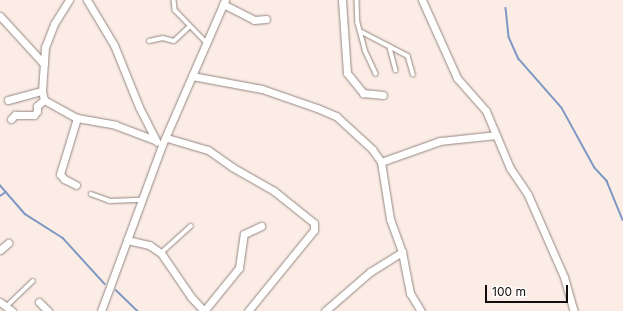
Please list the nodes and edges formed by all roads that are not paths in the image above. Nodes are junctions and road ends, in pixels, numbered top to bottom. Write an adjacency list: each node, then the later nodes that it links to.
1 (69, 0): 15 (street)
2 (174, 0): 10 (lane)
3 (342, 0): 21 (street)
4 (357, 0): 11 (lane)
5 (422, 0): 26 (street)
6 (90, 1): 28 (street)
7 (224, 2): 9 (street); 13 (street)
8 (0, 16): 15 (street)
9 (266, 19)
10 (189, 27): 12 (lane); 13 (lane)
11 (360, 31): 14 (lane); 17 (lane)
12 (148, 41)
13 (206, 42): 19 (street)
14 (390, 48): 16 (lane); 18 (lane)
15 (44, 64): 20 (street)
16 (396, 70)
17 (376, 74)
18 (413, 74)
19 (192, 76): 27 (street); 30 (street)
20 (42, 91): 22 (street); 23 (street)
21 (383, 95)
22 (8, 100)
23 (44, 100): 24 (street); 25 (street)
24 (77, 118): 28 (street); 31 (street)
25 (10, 119)
26 (496, 135): 30 (street); 51 (street)
27 (166, 138): 29 (street); 48 (street)
28 (155, 140): 29 (street)
29 (162, 145): 33 (street)
30 (381, 162): 40 (street)
31 (76, 185)
32 (91, 194): 33 (lane)
33 (142, 200): 36 (street)
34 (191, 226): 39 (lane)
35 (261, 226): 47 (street)
36 (128, 240): 39 (street); 46 (street)
37 (8, 243): 38 (street)
38 (0, 250)
39 (161, 252): 47 (street)
40 (402, 252): 49 (street); 50 (street)
41 (33, 281): 43 (lane)
42 (39, 302): 45 (street)
43 (3, 304): 44 (street)
44 (12, 311)
45 (48, 311)
46 (101, 311)
47 (204, 311)
48 (248, 311)
49 (325, 311)
50 (421, 311)
51 (574, 311)

